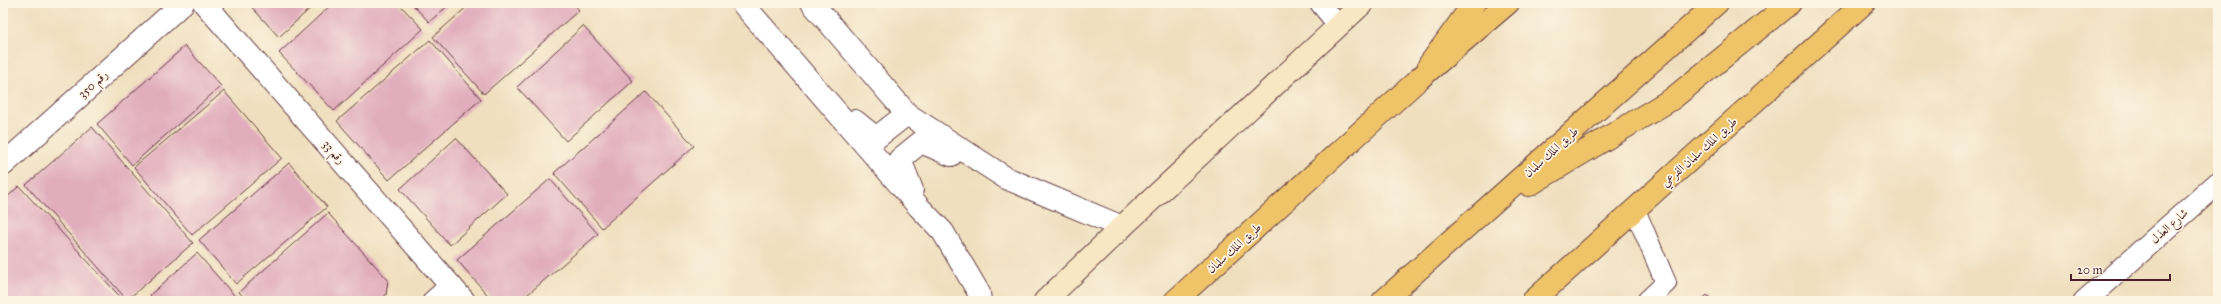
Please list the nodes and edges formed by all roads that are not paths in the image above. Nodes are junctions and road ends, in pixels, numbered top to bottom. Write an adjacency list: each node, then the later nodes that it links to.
1 (183, 3): 16 (street, رقم 350)
2 (204, 3): 23 (street, رقم 33)
3 (742, 3): 14 (street)
4 (812, 3): 15 (street)
5 (1320, 3): 12 (lane)
6 (1363, 3): 12 (main road)
7 (1474, 3): 13 (main road)
8 (1508, 3): 13 (main road, طريق الملك سلمان)
9 (1717, 3): 21 (main road, طريق الملك سلمان)
10 (1790, 3): 21 (main road)
11 (1864, 3): 20 (main road, طريق الملك سلمان الفرعي)
12 (1338, 24): 22 (main road)
13 (1420, 78): 27 (main road, طريق الملك سلمان)
14 (831, 104): 15 (street); 19 (street)
15 (907, 114): 17 (street)
16 (3, 165)
17 (1006, 178): 19 (street); 22 (street)
18 (2218, 183): 31 (street, شارع العذل)
19 (919, 207): 25 (street)
20 (1635, 210): 29 (main road, طريق الملك سلمان الفرعي); 30 (lane)
21 (1484, 212): 28 (main road, طريق الملك سلمان)
22 (1122, 227): 26 (main road)
23 (458, 293): 24 (street)
24 (434, 301)
25 (980, 301)
26 (1045, 301)
27 (1175, 301)
28 (1383, 301)
29 (1533, 301)
30 (1647, 301)
31 (2085, 301)

